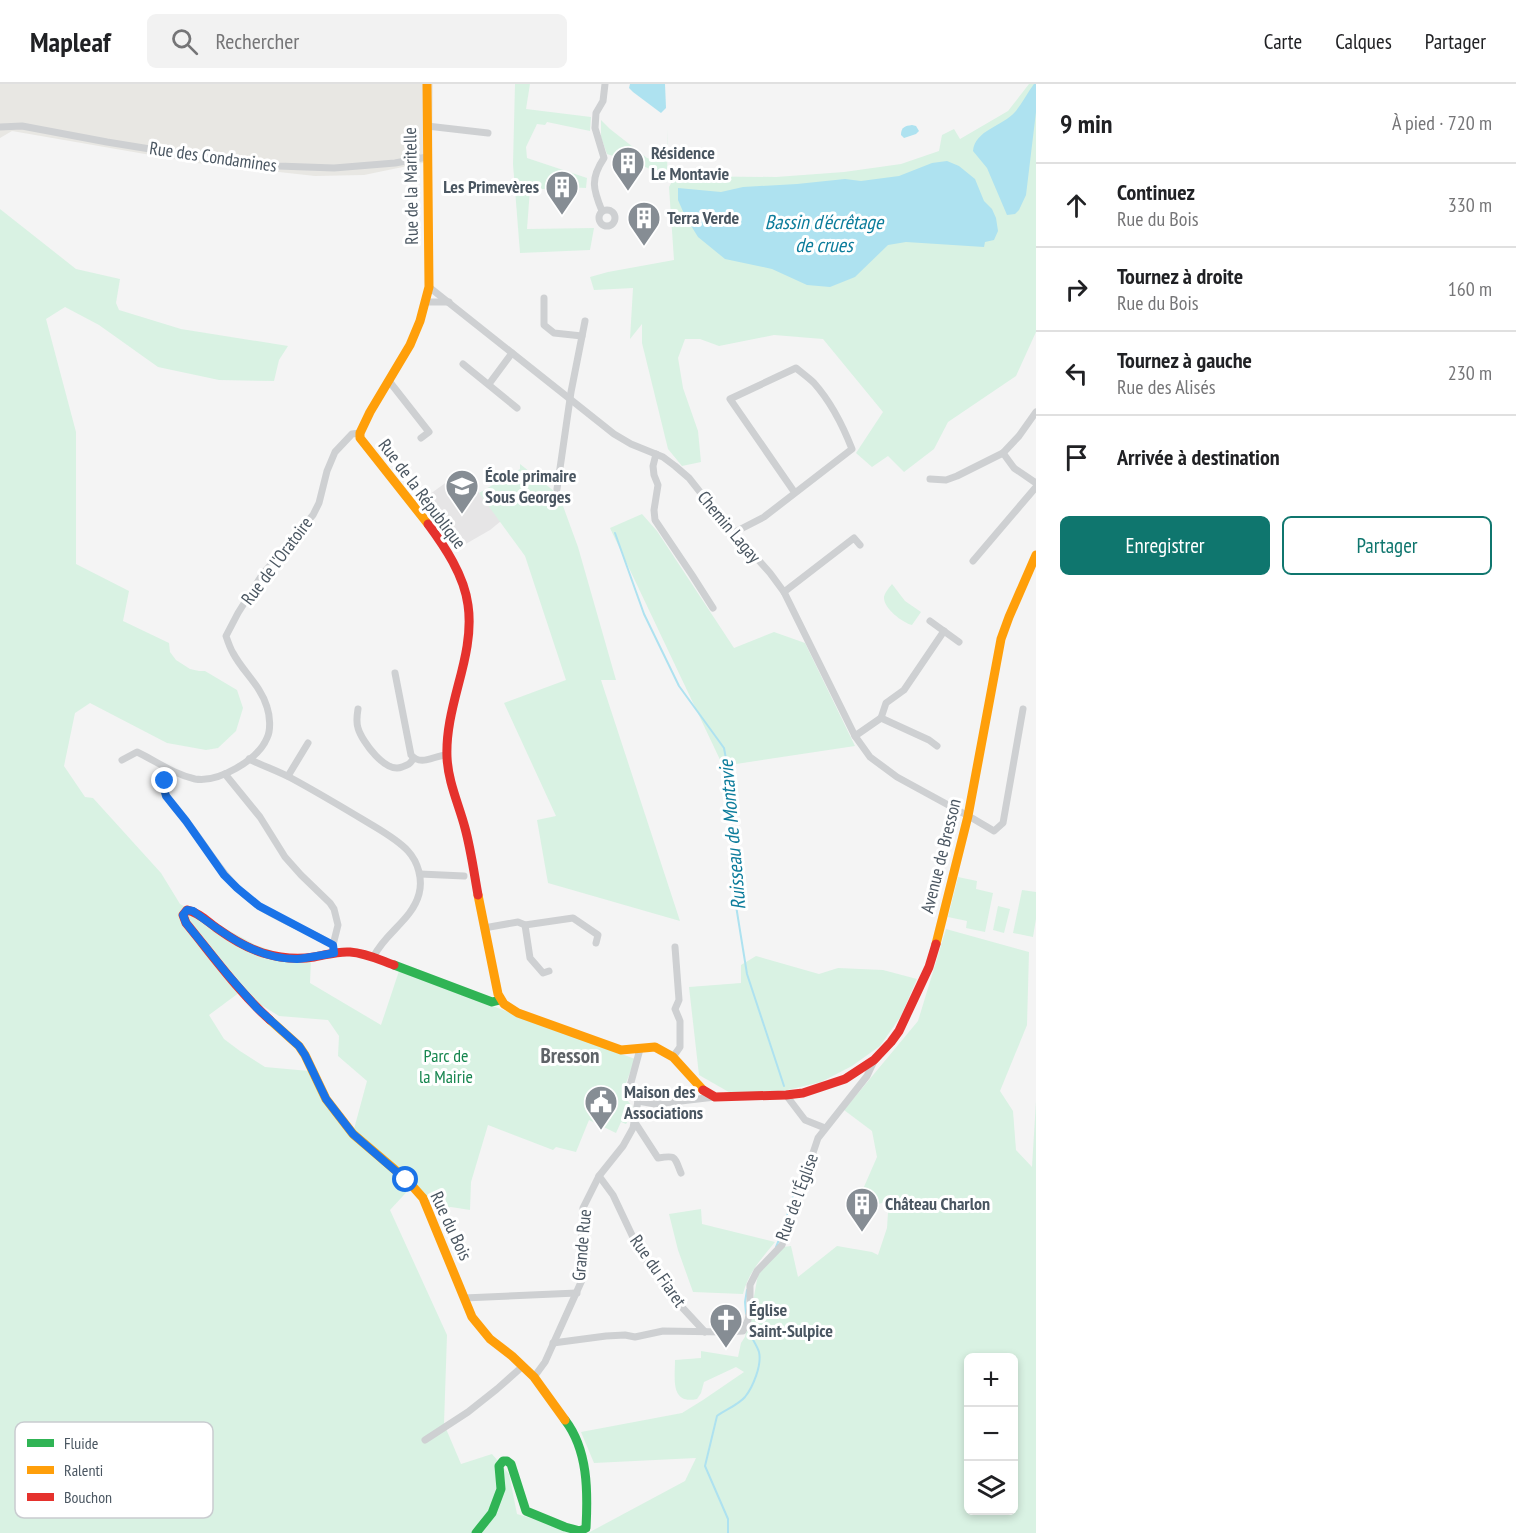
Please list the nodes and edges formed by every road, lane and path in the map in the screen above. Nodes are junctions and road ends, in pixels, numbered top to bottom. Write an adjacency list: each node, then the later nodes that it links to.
1 (427, 84): 3 (street, Rue de la Maritelle)
2 (605, 84): 7 (street)
3 (427, 126): 5 (street); 6 (street, Rue de la Maritelle)
4 (0, 127): 6 (street, Rue des Condamines)
5 (488, 133)
6 (427, 157): 8 (street, Rue de la Maritelle)
7 (602, 211)
8 (429, 287): 10 (street, Rue de la République); 11 (street, Chemin Lagay)
9 (544, 298): 13 (street)
10 (426, 302): 11 (street); 16 (street, Rue de la République)
11 (449, 302): 14 (street, Chemin Lagay)
12 (585, 321): 13 (street)
13 (582, 336): 18 (street)
14 (512, 353): 17 (street); 18 (street, Chemin Lagay)
15 (463, 364): 17 (street)
16 (389, 381): 21 (street, Rue de la République); 22 (street)
17 (489, 384): 19 (street)
18 (571, 399): 24 (street, Chemin Lagay); 27 (street)
19 (517, 408)
20 (1036, 412): 23 (street)
21 (360, 433): 45 (street, Rue de la République); 46 (street, Rue de l'Oratoire)
22 (421, 438)
23 (1004, 453): 25 (street); 26 (street)
24 (656, 454): 29 (street, Chemin Lagay); 34 (street)
25 (930, 479)
26 (1036, 485): 32 (street)
27 (557, 489)
28 (795, 493): 28 (street); 29 (street)
29 (733, 533): 33 (street, Chemin Lagay)
30 (860, 545): 33 (street)
31 (1036, 555): 52 (street, Avenue de Bresson)
32 (973, 561)
33 (784, 592): 42 (street, Chemin Lagay)
34 (713, 608)
35 (930, 621): 36 (street)
36 (944, 631): 37 (street); 41 (street)
37 (959, 642)
38 (395, 673): 47 (street)
39 (358, 709): 47 (street)
40 (1023, 709): 52 (street, Chemin Lagay)
41 (881, 718): 42 (street); 44 (street)
42 (855, 736): 52 (street, Chemin Lagay)
43 (308, 743): 51 (street)
44 (938, 746)
45 (447, 755): 47 (street); 56 (street, Rue de la République)
46 (249, 759): 50 (street, Rue de l'Oratoire); 51 (street)
47 (413, 759)
48 (122, 760): 49 (street, Rue de l'Oratoire)
49 (174, 772): 50 (street, Rue de l'Oratoire); 59 (street)
50 (225, 774): 59 (street)
51 (288, 776): 53 (street)
52 (968, 816): 65 (street, Avenue de Bresson)
53 (420, 874): 54 (street); 60 (street)
54 (464, 876)
55 (525, 925): 56 (street); 57 (street); 61 (street)
56 (484, 928): 62 (street, Rue de la République)
57 (596, 943)
58 (675, 947): 64 (street)
59 (333, 949): 60 (street, Rue du Bois); 74 (street, Rue du Bois)
60 (374, 956): 62 (street, Rue du Bois)
61 (549, 971)
62 (500, 1000): 63 (street)
63 (640, 1049): 64 (street); 68 (street, Grande Rue)
64 (673, 1057): 67 (street)
65 (874, 1060): 66 (street, Avenue de Bresson); 70 (street, Rue de l'Église)
66 (786, 1095): 67 (street, Avenue de Bresson); 70 (street)
67 (715, 1097): 68 (street)
68 (638, 1101): 69 (street, Grande Rue)
69 (634, 1121): 71 (street); 72 (street, Grande Rue)
70 (825, 1128): 75 (street, Rue de l'Église)
71 (681, 1173)
72 (599, 1176): 73 (street, Grande Rue); 75 (street, Rue du Fiaret)
73 (577, 1293): 74 (street); 76 (street, Grande Rue)
74 (464, 1298): 77 (street, Rue du Bois)
75 (705, 1332): 76 (street, Rue de l'Église)
76 (553, 1343): 78 (street, Grande Rue)
77 (523, 1366): 78 (street, Rue du Bois); 79 (street)
78 (534, 1377): 80 (street, Rue du Bois)
79 (425, 1440)
80 (476, 1533)

